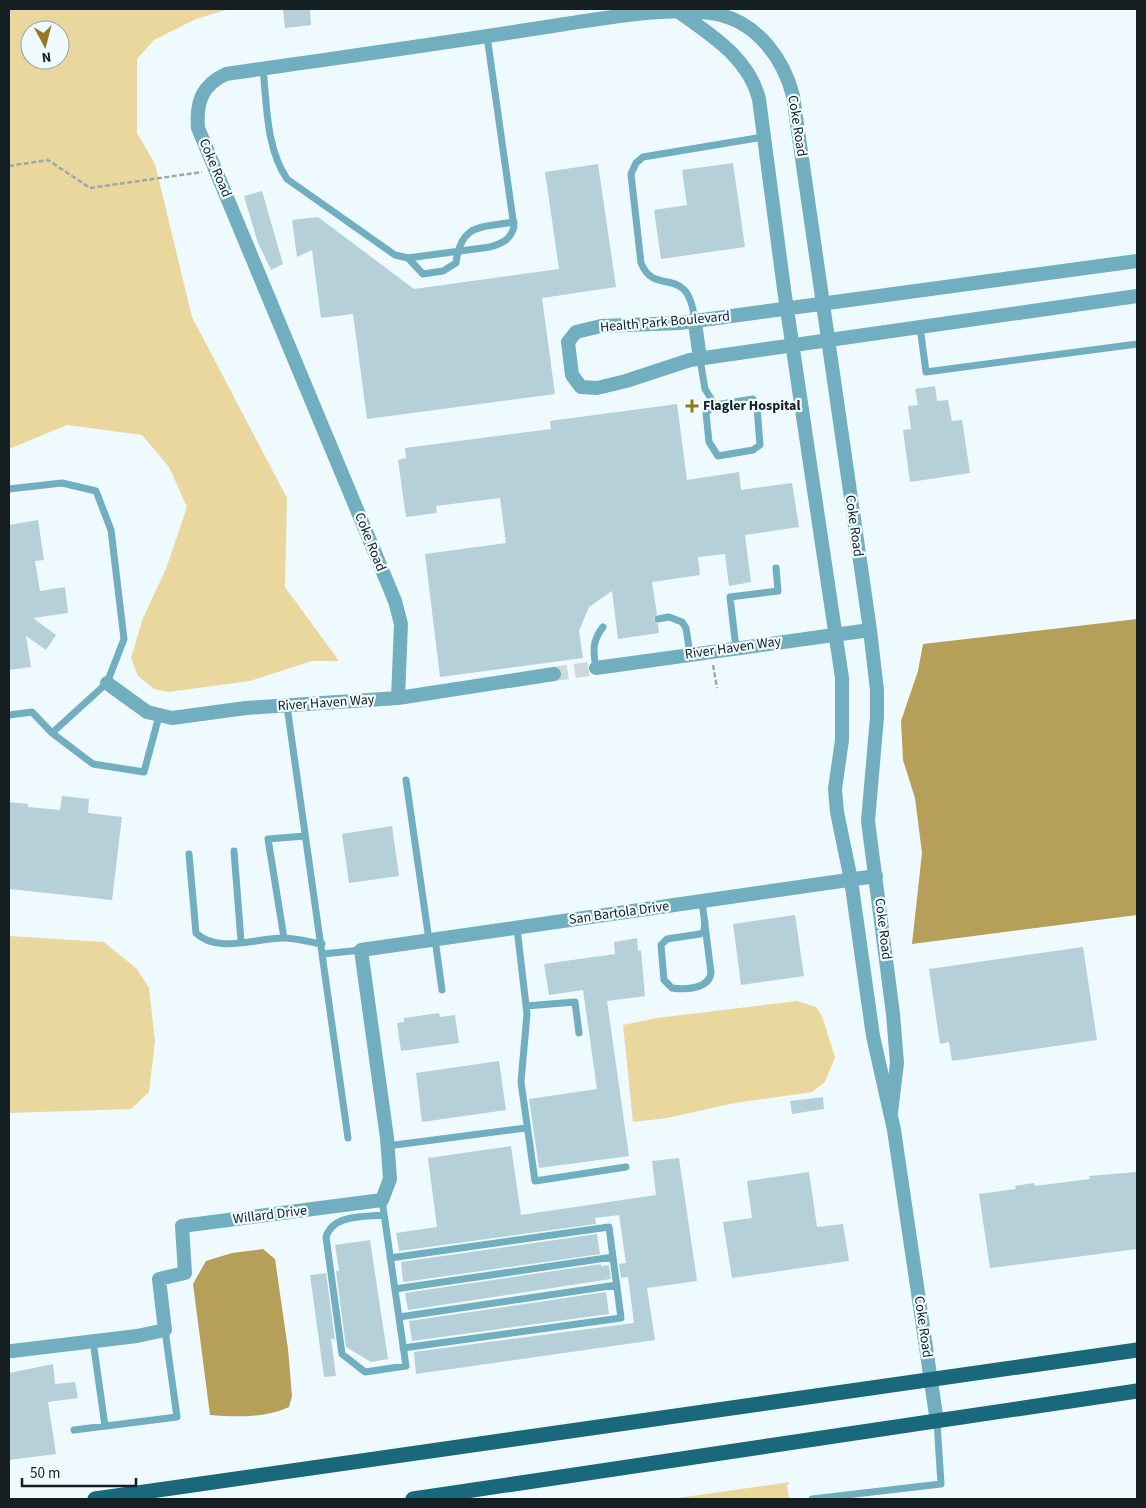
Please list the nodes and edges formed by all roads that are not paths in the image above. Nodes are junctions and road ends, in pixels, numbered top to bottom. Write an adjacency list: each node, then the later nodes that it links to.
1 (679, 12): 2 (street, Coke Road); 4 (street, Coke Road); 10 (street, Coke Road)
2 (487, 36): 3 (street, Coke Road); 5 (lane)
3 (263, 68): 7 (lane); 30 (street, Coke Road)
4 (764, 137): 11 (street, Coke Road); 12 (lane)
5 (514, 222): 6 (lane); 6 (lane)
6 (458, 251): 7 (lane); 7 (lane)
7 (408, 258)
8 (1137, 261): 10 (street, Health Park Boulevard)
9 (1137, 296): 13 (street, Health Park Boulevard)
10 (823, 305): 11 (street, Health Park Boulevard); 14 (street, Coke Road)
11 (787, 310): 12 (street, Health Park Boulevard); 16 (street, Coke Road)
12 (695, 322): 17 (street); 17 (street, Health Park Boulevard)
13 (920, 327): 14 (street, Health Park Boulevard); 15 (lane)
14 (827, 340): 16 (street, Health Park Boulevard); 23 (street, Coke Road)
15 (1137, 344)
16 (793, 345): 17 (street, Health Park Boulevard); 24 (street, Coke Road)
17 (700, 359): 18 (lane)
18 (715, 405): 18 (lane)
19 (9, 489): 29 (lane)
20 (776, 568): 25 (lane)
21 (658, 619): 26 (lane)
22 (603, 627): 27 (lane)
23 (870, 630): 24 (street, River Haven Way); 39 (street, Coke Road)
24 (835, 634): 25 (street, River Haven Way); 40 (street, Coke Road)
25 (736, 648): 26 (street, River Haven Way)
26 (690, 654): 27 (street, River Haven Way)
27 (596, 668)
28 (554, 674): 30 (street, River Haven Way)
29 (107, 683): 33 (street, River Haven Way); 34 (lane)
30 (398, 698): 31 (street, River Haven Way)
31 (287, 706): 33 (street, River Haven Way); 36 (lane)
32 (9, 715): 34 (lane)
33 (159, 716): 34 (lane)
34 (52, 733)
35 (406, 780): 45 (lane)
36 (305, 836): 44 (lane); 47 (lane)
37 (234, 852): 46 (lane)
38 (189, 854): 46 (lane)
39 (876, 876): 40 (street, San Bartola Drive); 53 (street, Coke Road)
40 (851, 880): 41 (street, San Bartola Drive); 53 (street, Coke Road)
41 (702, 901): 42 (lane); 43 (street, San Bartola Drive)
42 (705, 922): 42 (lane)
43 (517, 928): 45 (street, San Bartola Drive); 51 (lane)
44 (284, 938): 46 (lane); 47 (lane)
45 (432, 940): 48 (street, San Bartola Drive); 50 (lane)
46 (241, 941)
47 (322, 944): 49 (lane)
48 (362, 950): 49 (lane); 56 (street)
49 (324, 954): 55 (lane)
50 (442, 990)
51 (526, 1006): 52 (lane); 54 (lane)
52 (578, 1034)
53 (891, 1114): 70 (street, Coke Road)
54 (526, 1128): 56 (lane); 57 (lane)
55 (348, 1138)
56 (387, 1146): 58 (street)
57 (626, 1168)
58 (382, 1200): 59 (lane); 65 (street, Willard Drive)
59 (384, 1215): 61 (lane); 67 (lane)
60 (613, 1257): 61 (lane); 62 (lane); 63 (lane)
61 (390, 1258): 63 (lane)
62 (616, 1285): 64 (lane); 67 (lane)
63 (395, 1289): 64 (lane)
64 (399, 1317): 67 (lane)
65 (165, 1330): 66 (street); 73 (lane)
66 (93, 1342): 69 (street); 73 (lane)
67 (403, 1348)
68 (1137, 1350): 70 (main road)
69 (12, 1351)
70 (931, 1380): 72 (street, Coke Road); 75 (main road)
71 (1137, 1391): 72 (main road)
72 (937, 1422): 76 (main road); 77 (lane)
73 (105, 1426): 74 (lane)
74 (74, 1430)
75 (95, 1499)
76 (414, 1499)
77 (812, 1499)

